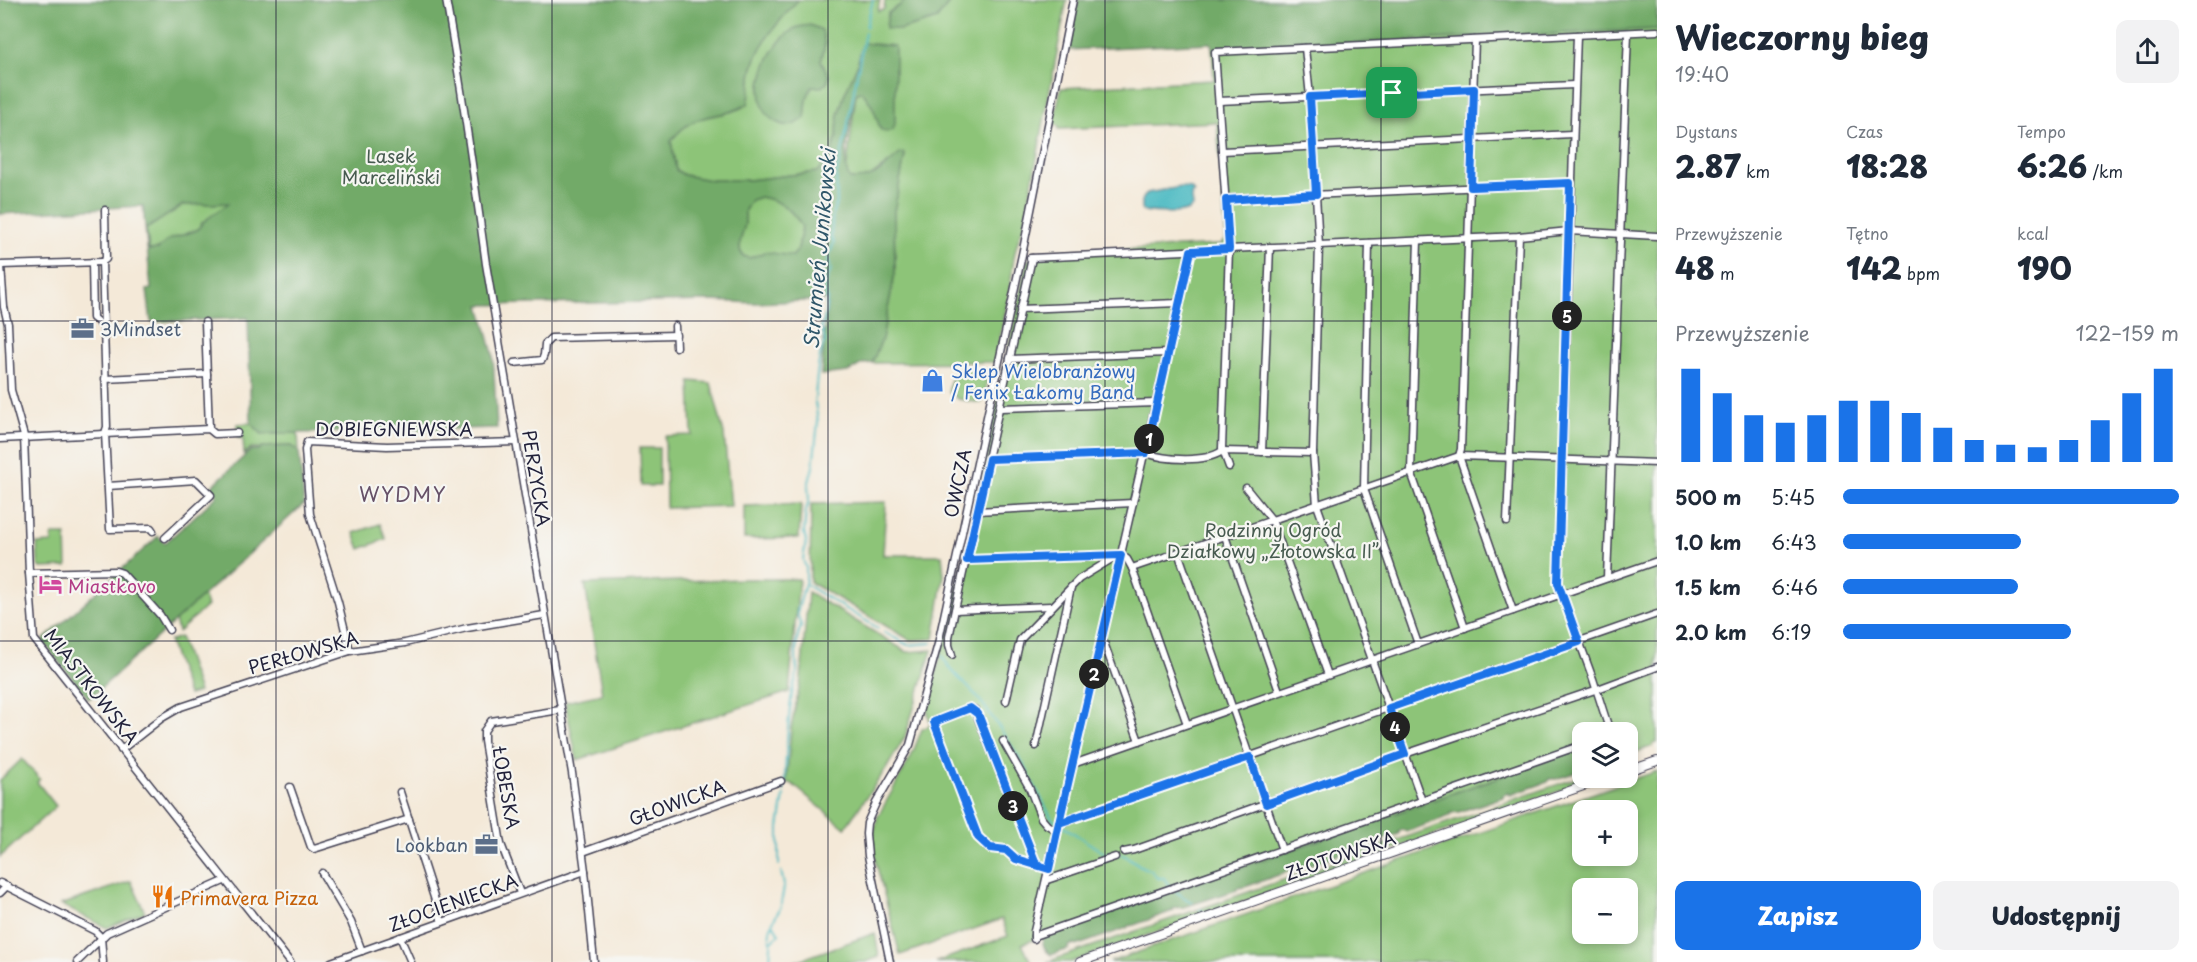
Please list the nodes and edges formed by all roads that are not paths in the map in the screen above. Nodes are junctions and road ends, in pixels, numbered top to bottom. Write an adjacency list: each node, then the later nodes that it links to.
1 (447, 0): 54 (street, PERZYCKA)
2 (1073, 0): 153 (street, OWCZA)
3 (1657, 32): 4 (street)
4 (1628, 33): 5 (street); 22 (street)
5 (1577, 35): 6 (street); 8 (street)
6 (1475, 40): 7 (street); 9 (street)
7 (1305, 48): 10 (street); 11 (street)
8 (1574, 85): 9 (street); 12 (street)
9 (1474, 89): 10 (street); 13 (street)
10 (1310, 97): 11 (street); 14 (street)
11 (1218, 101): 15 (street)
12 (1572, 134): 13 (street); 16 (street)
13 (1473, 139): 14 (street); 17 (street)
14 (1313, 146): 15 (street); 18 (street)
15 (1222, 151): 19 (street)
16 (1570, 183): 17 (street); 21 (street)
17 (1471, 187): 18 (street); 25 (street)
18 (1316, 194): 19 (street); 28 (street)
19 (1226, 200): 30 (street)
20 (105, 210): 33 (street)
21 (1569, 231): 22 (street); 23 (street); 62 (street)
22 (1620, 234): 24 (street); 63 (street)
23 (1520, 236): 25 (street); 60 (street)
24 (1657, 236)
25 (1469, 237): 26 (street); 59 (street)
26 (1419, 240): 27 (street); 66 (street)
27 (1369, 243): 28 (street); 69 (street)
28 (1319, 245): 29 (street); 58 (street)
29 (1270, 247): 30 (street); 56 (street)
30 (1229, 249): 31 (street); 55 (street)
31 (1191, 251): 35 (street); 36 (street)
32 (92, 262): 33 (street); 34 (street); 38 (street)
33 (102, 262): 38 (street)
34 (1, 266): 52 (street, MIASTKOWSKA)
35 (1179, 303): 36 (street); 42 (street)
36 (1020, 309): 43 (street)
37 (206, 322): 45 (street)
38 (103, 326): 46 (street)
39 (675, 326): 40 (street)
40 (676, 335): 41 (street); 44 (street)
41 (676, 347)
42 (1168, 353): 43 (street); 47 (street)
43 (1010, 359): 48 (street)
44 (514, 363)
45 (207, 374): 46 (street); 49 (street)
46 (105, 379): 50 (street)
47 (1157, 403): 48 (street); 57 (street)
48 (1000, 408): 61 (street)
49 (209, 429): 50 (street); 51 (street)
50 (105, 433): 52 (street); 67 (street)
51 (237, 433)
52 (24, 436): 53 (street); 83 (street, MIASTKOWSKA)
53 (0, 439)
54 (516, 442): 90 (street, PERZYCKA); 97 (street, DOBIEGNIEWSKA)
55 (1222, 451): 56 (street); 57 (street); 65 (street)
56 (1262, 452): 58 (street)
57 (1146, 453): 61 (street); 70 (street)
58 (1313, 453): 71 (street)
59 (1459, 456): 60 (street); 66 (street); 89 (street)
60 (1511, 456): 62 (street); 74 (street)
61 (989, 459): 72 (street)
62 (1561, 459): 63 (street); 86 (street)
63 (1611, 460): 64 (street); 84 (street)
64 (1657, 463)
65 (1229, 467)
66 (1411, 472): 69 (street); 92 (street)
67 (108, 486): 75 (street); 77 (street)
68 (1246, 488): 73 (street)
69 (1364, 489): 71 (street); 96 (street)
70 (1133, 503): 72 (street); 79 (street)
71 (1317, 505): 73 (street); 99 (street)
72 (977, 511): 80 (street)
73 (1272, 520): 76 (street); 101 (street)
74 (1507, 522)
75 (153, 531)
76 (1225, 536): 78 (street); 103 (street)
77 (165, 538)
78 (1178, 552): 82 (street); 106 (street)
79 (1121, 555): 80 (street); 82 (street); 85 (street); 94 (street)
80 (967, 560): 88 (street)
81 (1657, 561): 84 (street)
82 (1132, 568): 109 (street)
83 (29, 573): 93 (street); 114 (street, MIASTKOWSKA)
84 (1607, 578): 86 (street)
85 (1071, 587): 87 (street); 112 (street)
86 (1562, 594): 89 (street); 95 (street)
87 (1051, 606): 88 (street); 104 (street)
88 (955, 610): 98 (street)
89 (1513, 611): 92 (street)
90 (544, 615): 97 (street, PERŁOWSKA); 107 (street, PERZYCKA)
91 (1657, 615): 95 (street)
92 (1465, 628): 96 (street)
93 (169, 630)
94 (1102, 636): 111 (street); 118 (street)
95 (1579, 642): 102 (street); 105 (street)
96 (1418, 644): 99 (street)
97 (350, 651): 114 (street, PERŁOWSKA)
98 (952, 655)
99 (1371, 660): 101 (street); 105 (street)
100 (1657, 667): 102 (street)
101 (1328, 675): 103 (street)
102 (1595, 690): 108 (street); 115 (street)
103 (1279, 691): 106 (street)
104 (1006, 701)
105 (1389, 708): 115 (street); 116 (street)
106 (1232, 709): 109 (street); 116 (street)
107 (560, 710): 130 (street, PERZYCKA); 142 (street, ŁOBESKA)
108 (1606, 722)
109 (1187, 724): 111 (street)
110 (1003, 741): 128 (street)
111 (1139, 741): 118 (street)
112 (1036, 746)
113 (1572, 748): 124 (street)
114 (121, 750): 138 (street, MIASTKOWSKA)
115 (1405, 754): 124 (street); 125 (street)
116 (1250, 757): 125 (street); 127 (street)
117 (1657, 761): 119 (street)
118 (1073, 764): 127 (street)
119 (1638, 768)
120 (781, 781): 130 (street, GŁOWICKA)
121 (290, 787): 126 (street)
122 (1578, 788): 154 (street, ZŁOTOWSKA)
123 (400, 792): 126 (street)
124 (1422, 801): 129 (street)
125 (1266, 804): 129 (street); 131 (street)
126 (409, 819): 143 (street)
127 (1059, 823): 128 (street)
128 (1057, 831): 134 (street)
129 (1282, 850): 137 (street)
130 (583, 852): 135 (street, PERZYCKA)
131 (1124, 852)
132 (1114, 857): 137 (street)
133 (1040, 866): 133 (street); 134 (street)
134 (1049, 869): 137 (street)
135 (585, 871): 142 (street, ZŁOCIENIECKA); 152 (street, PERZYCKA)
136 (322, 873): 146 (street)
137 (1047, 880)
138 (224, 881): 144 (street); 149 (street, MIASTKOWSKA)
139 (0, 883): 140 (street)
140 (7, 886): 141 (street); 144 (street)
141 (0, 893)
142 (520, 893): 143 (street, ZŁOCIENIECKA)
143 (442, 922): 145 (street, ZŁOCIENIECKA)
144 (101, 937): 147 (street); 148 (street)
145 (400, 937): 146 (street, ZŁOCIENIECKA); 151 (street)
146 (362, 951): 150 (street, ZŁOCIENIECKA)
147 (77, 962)
148 (103, 962)
149 (290, 962)
150 (331, 962)
151 (411, 962)
152 (594, 962)
153 (890, 962)
154 (1080, 962)

